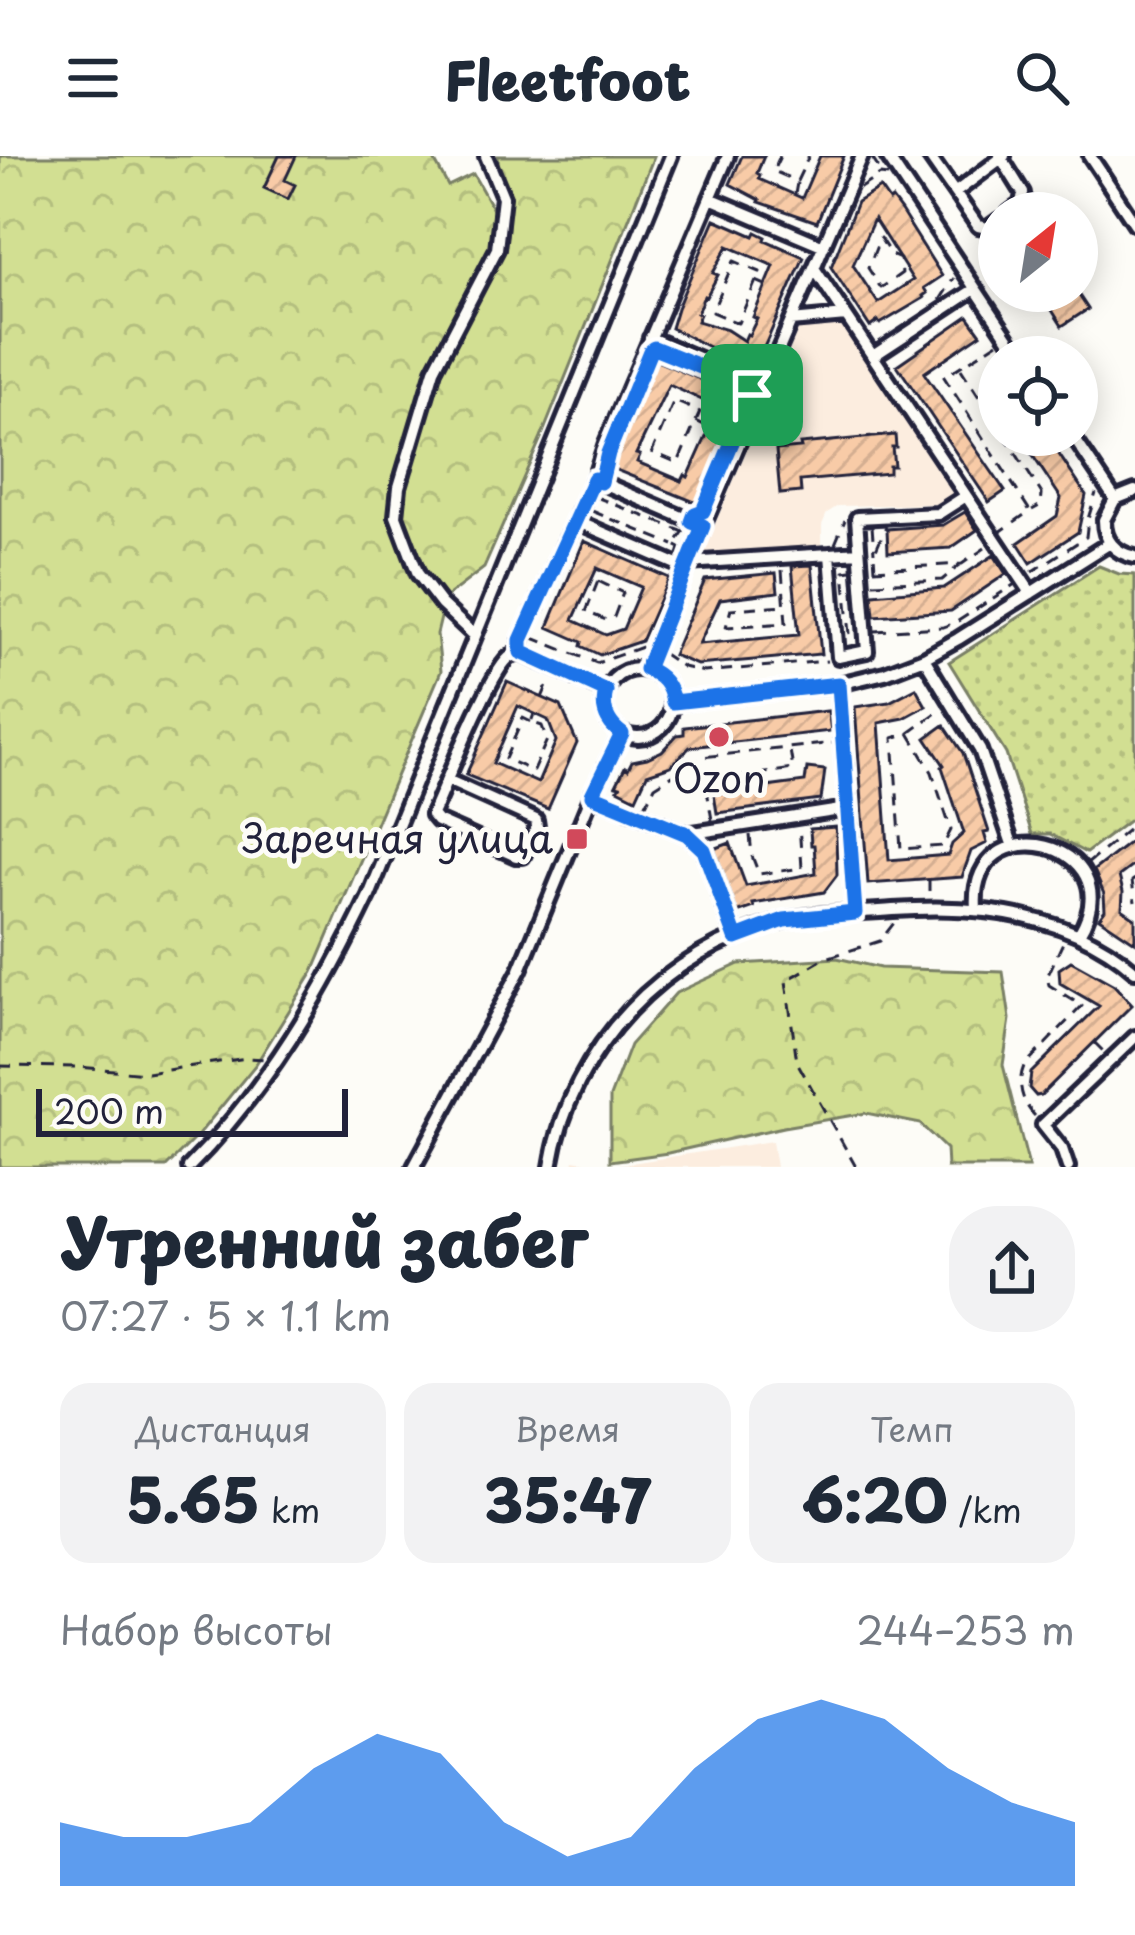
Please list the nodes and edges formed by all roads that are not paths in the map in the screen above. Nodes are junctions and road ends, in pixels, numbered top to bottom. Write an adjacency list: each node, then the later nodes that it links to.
1 (486, 156): 36 (street)
2 (670, 156): 36 (street)
3 (728, 156): 11 (street)
4 (867, 156): 14 (street)
5 (887, 156): 16 (street)
6 (929, 156): 9 (street)
7 (1090, 156): 12 (street)
8 (1002, 157): 9 (street); 10 (street)
9 (956, 192): 13 (street)
10 (1022, 192)
11 (710, 198): 14 (street); 20 (street)
12 (1135, 224)
13 (978, 226)
14 (824, 246): 15 (street)
15 (814, 268): 17 (street); 18 (street)
16 (976, 289): 19 (street); 21 (street)
17 (846, 316): 18 (street); 21 (street)
18 (791, 321): 22 (street)
19 (1007, 336)
20 (650, 338): 22 (street); 24 (street)
21 (872, 356): 26 (street)
22 (764, 386): 29 (street)
23 (1086, 456): 27 (street)
24 (594, 479): 28 (street); 29 (street)
25 (1135, 491): 27 (street)
26 (966, 496): 31 (street); 35 (street)
27 (1115, 499): 30 (street)
28 (580, 525): 34 (street); 37 (street)
29 (693, 527): 34 (street)
30 (1109, 543): 32 (street); 35 (street)
31 (859, 555): 33 (street); 33 (street)
32 (1135, 557)
33 (827, 558): 34 (street)
34 (679, 570): 39 (street)
35 (1030, 593): 38 (street)
36 (474, 635): 55 (street)
37 (521, 652): 41 (street); 44 (street)
38 (924, 658): 40 (street); 48 (street)
39 (646, 669): 41 (street); 42 (street)
40 (839, 684): 42 (street); 46 (street)
41 (606, 691): 43 (street)
42 (673, 702): 43 (street)
43 (622, 734): 45 (street)
44 (447, 780): 44 (street)
45 (592, 795): 47 (street); 56 (street)
46 (847, 809): 47 (street); 50 (street)
47 (687, 834): 52 (street)
48 (1013, 847): 49 (street); 51 (street)
49 (976, 909): 50 (street); 51 (street)
50 (855, 913): 52 (street)
51 (1073, 933): 53 (street)
52 (736, 938): 57 (street)
53 (1135, 971)
54 (1135, 1036): 58 (street)
55 (189, 1167)
56 (414, 1167)
57 (551, 1167)
58 (1068, 1167)

